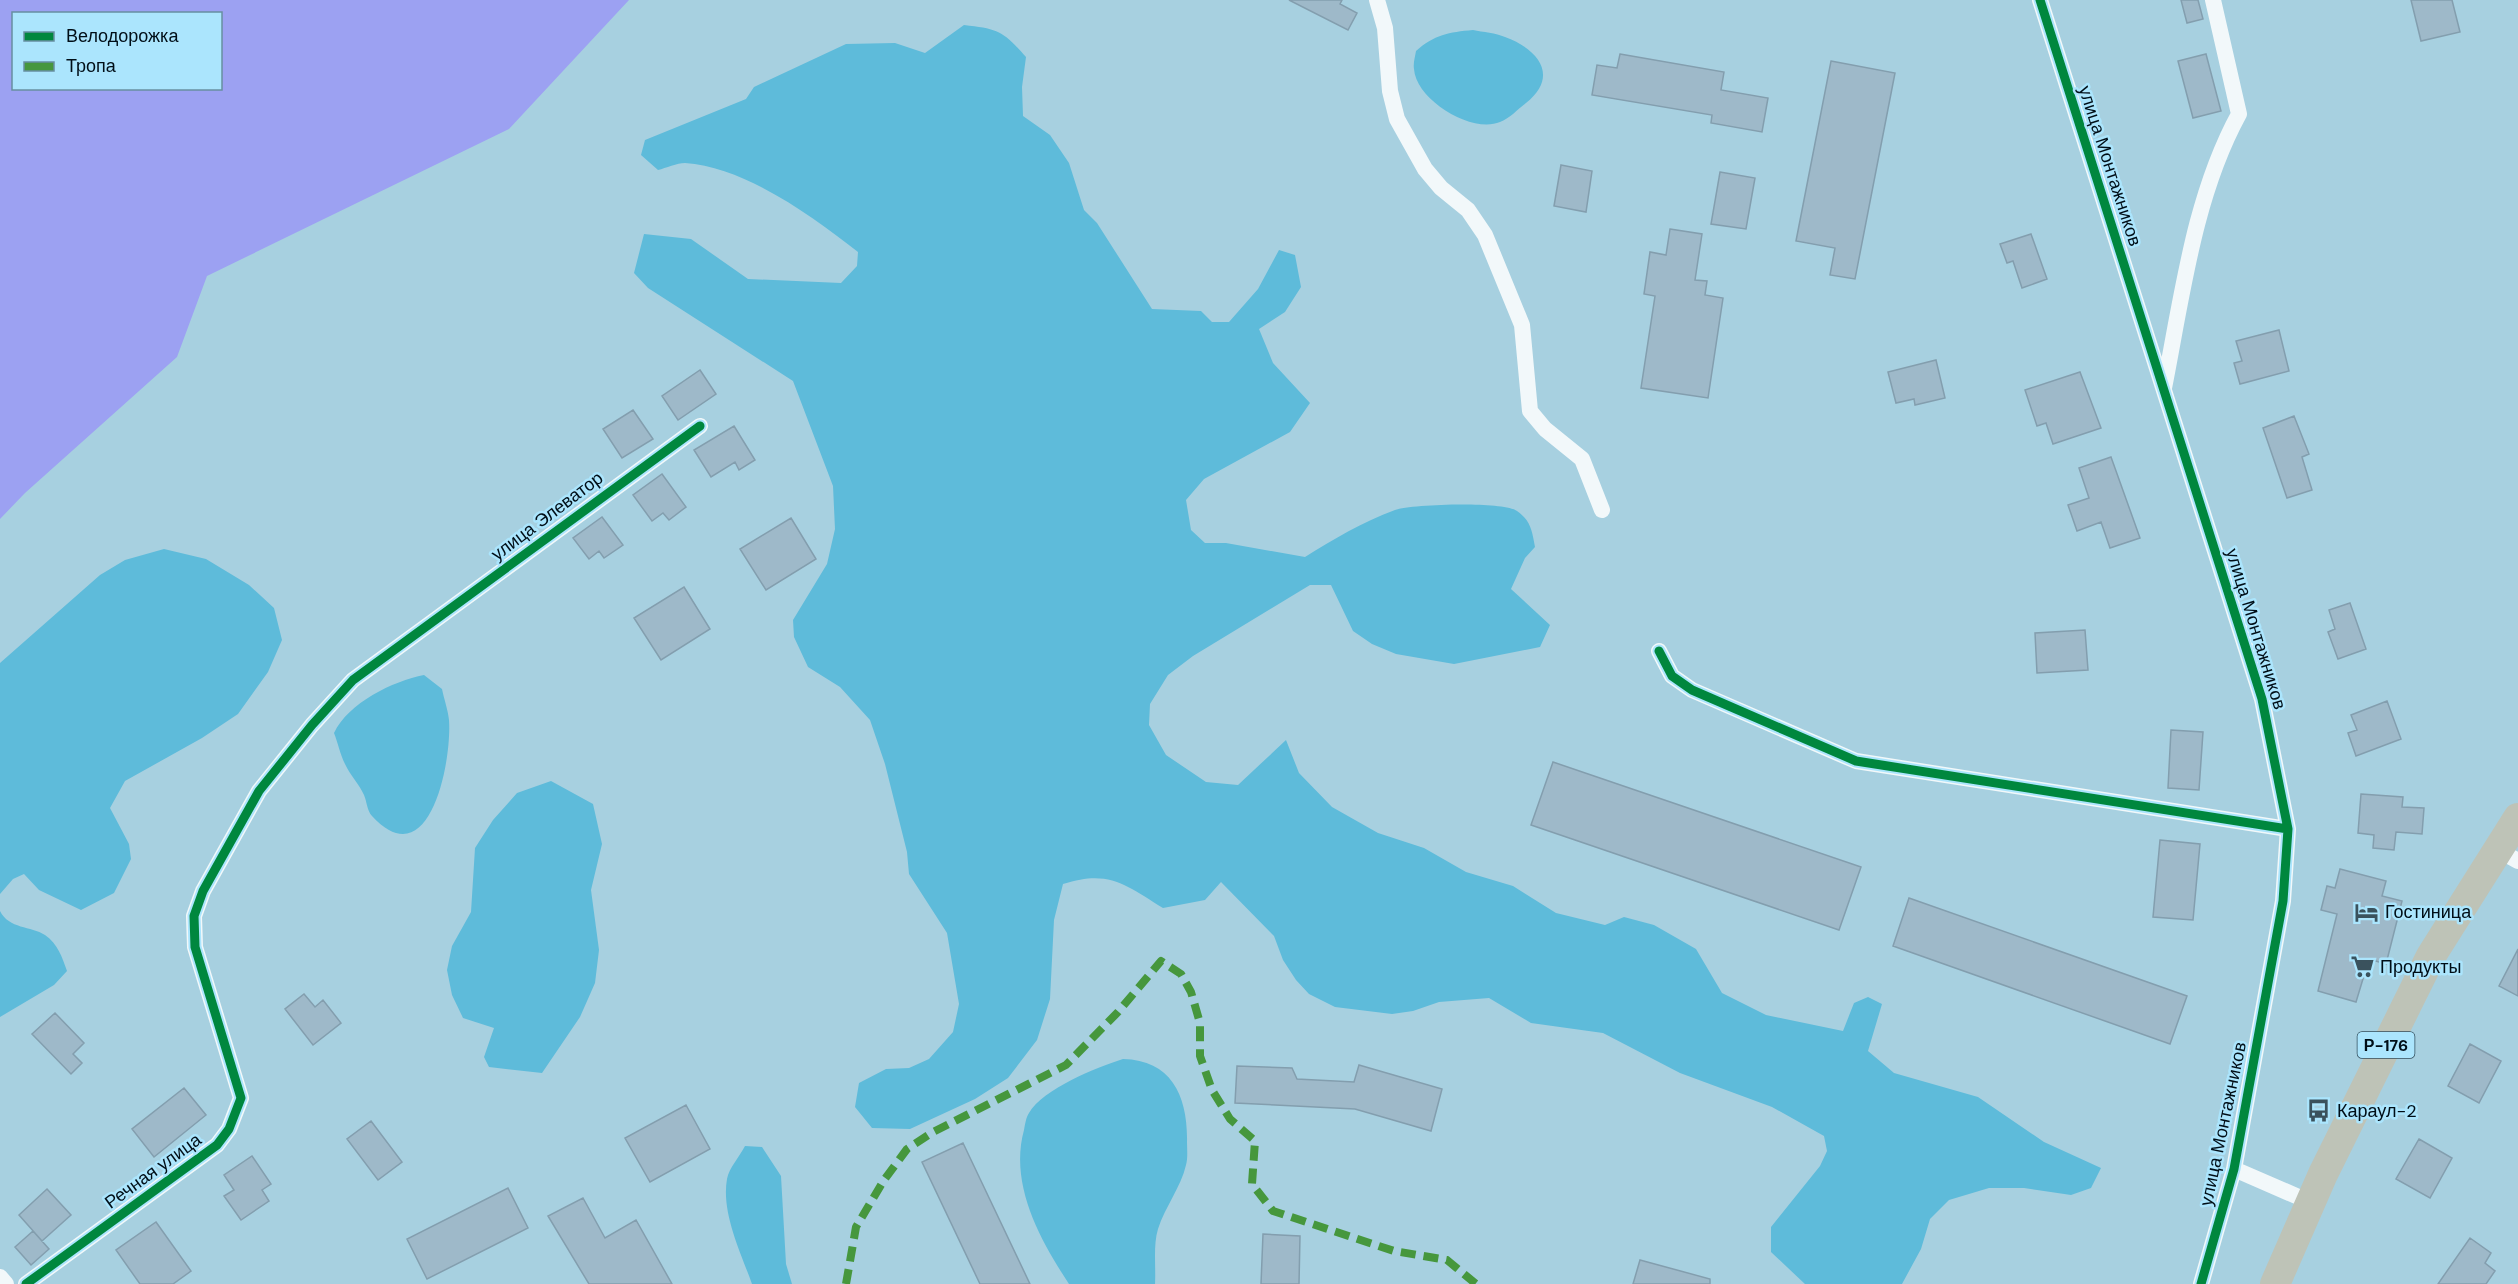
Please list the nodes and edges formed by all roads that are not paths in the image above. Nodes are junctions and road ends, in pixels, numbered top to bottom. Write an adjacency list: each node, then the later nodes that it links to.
1 (1377, 0): 6 (street)
2 (2040, 0): 4 (street, улица Монтажников)
3 (2213, 0): 4 (street)
4 (2164, 389): 9 (street, улица Монтажников)
5 (700, 426): 11 (street, улица Элеватор)
6 (1602, 510)
7 (1659, 651): 9 (street)
8 (2518, 818): 10 (highway, Р-176)
9 (2288, 829): 12 (street, улица Монтажников)
10 (2508, 855): 13 (highway, Р-176)
11 (195, 947): 16 (street, Речная улица)
12 (2234, 1169): 13 (street); 17 (street, улица Монтажников)
13 (2310, 1202): 18 (highway, Р-176)
14 (0, 1277): 15 (street)
15 (6, 1284)
16 (26, 1284)
17 (2201, 1284)
18 (2275, 1284)

